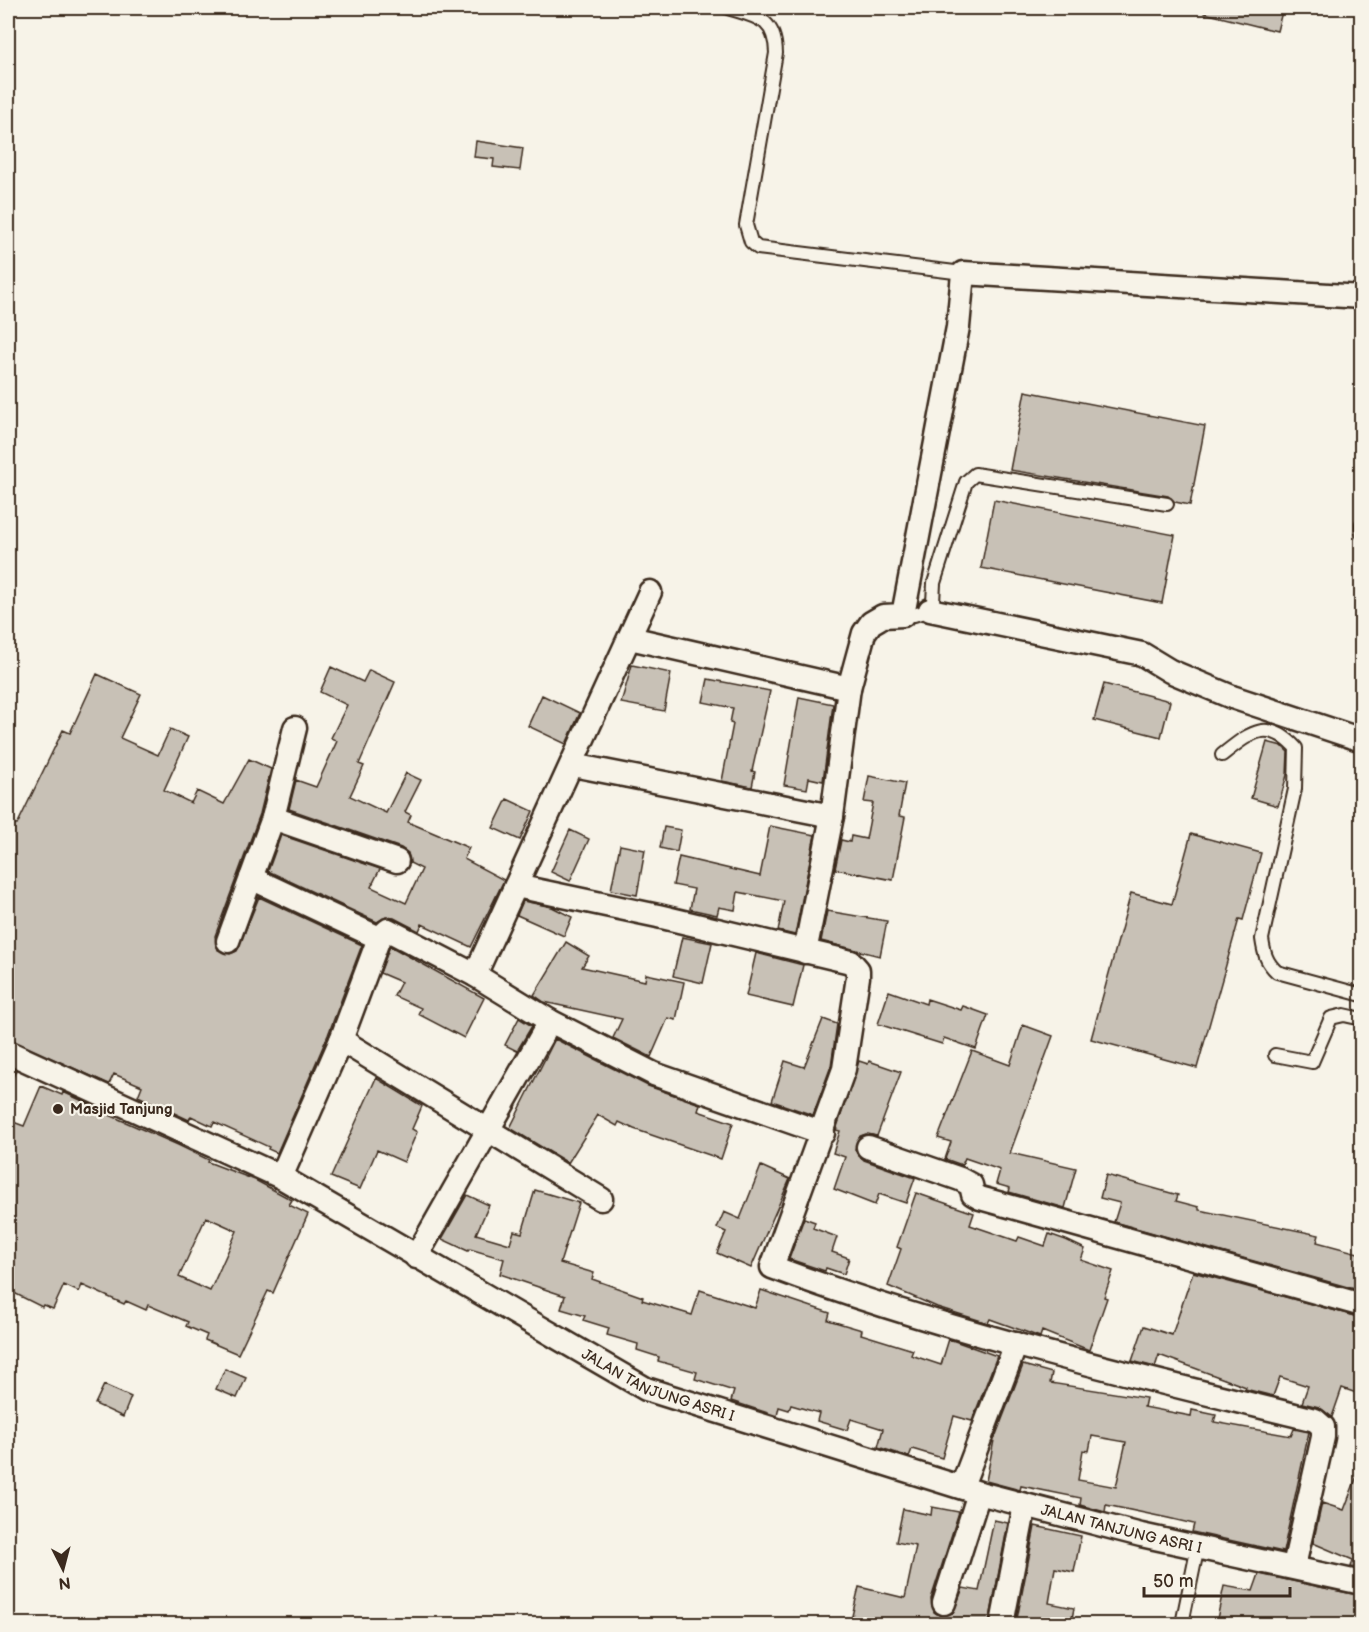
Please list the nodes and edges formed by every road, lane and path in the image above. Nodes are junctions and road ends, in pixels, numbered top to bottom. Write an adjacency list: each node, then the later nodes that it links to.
1 (728, 8): 2 (lane)
2 (963, 273): 3 (street); 9 (street)
3 (1362, 297)
4 (1167, 504): 8 (lane)
5 (1362, 524): 6 (lane)
6 (1362, 533)
7 (650, 592): 10 (street)
8 (930, 610): 9 (lane); 13 (street)
9 (903, 615): 11 (street)
10 (630, 638): 11 (street); 15 (street)
11 (849, 688): 16 (street)
12 (296, 728): 17 (street)
13 (1362, 740)
14 (1222, 754): 25 (lane)
15 (573, 765): 16 (street); 20 (street)
16 (832, 816): 23 (street)
17 (273, 818): 18 (street); 19 (street)
18 (397, 861)
19 (251, 878): 21 (street); 22 (street)
20 (516, 886): 23 (street); 24 (street)
21 (379, 938): 24 (street); 28 (street)
22 (228, 941)
23 (805, 952): 32 (street)
24 (475, 975): 27 (street)
25 (1362, 995)
26 (1362, 1019): 30 (lane)
27 (550, 1021): 31 (street); 32 (street)
28 (341, 1040): 31 (street); 34 (street)
29 (8, 1052): 34 (street, JALAN TANJUNG ASRI I)
30 (1275, 1055)
31 (488, 1127): 35 (street); 36 (street)
32 (823, 1133): 38 (street)
33 (868, 1147): 37 (street)
34 (281, 1177): 36 (street, JALAN TANJUNG ASRI I)
35 (602, 1198)
36 (416, 1257): 39 (street, JALAN TANJUNG ASRI I)
37 (1362, 1305)
38 (1016, 1344): 39 (street); 42 (street)
39 (970, 1490): 40 (street, JALAN TANJUNG ASRI I); 44 (street)
40 (1025, 1505): 41 (street, JALAN TANJUNG ASRI I); 45 (street)
41 (1198, 1546): 42 (street, JALAN TANJUNG ASRI I); 46 (lane)
42 (1293, 1566): 43 (street, JALAN TANJUNG ASRI I)
43 (1362, 1583)
44 (944, 1603)
45 (1002, 1624)
46 (1182, 1624)

